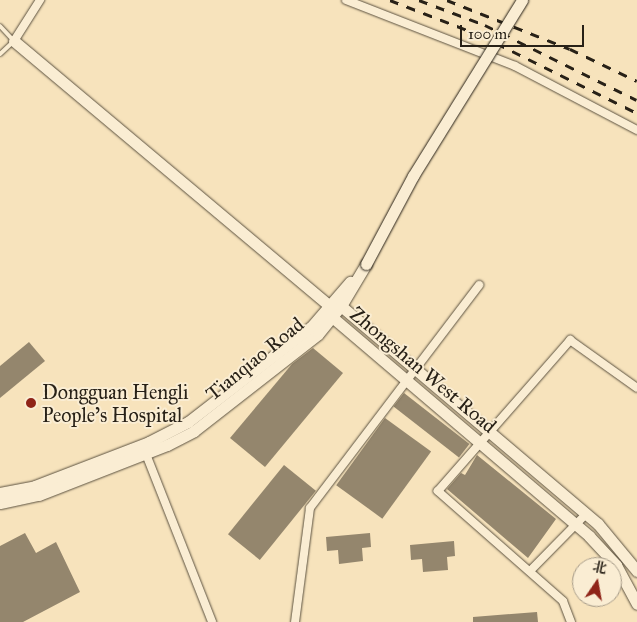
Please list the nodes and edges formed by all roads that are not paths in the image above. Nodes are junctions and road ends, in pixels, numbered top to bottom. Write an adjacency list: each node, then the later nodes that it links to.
1 (40, 0): 5 (street)
2 (346, 0): 7 (street)
3 (522, 0): 8 (main road, Tianqiao Road, bridge)
4 (0, 26): 5 (lane)
5 (14, 41): 6 (lane); 10 (main road)
6 (0, 54)
7 (637, 130)
8 (366, 264): 10 (main road, Tianqiao Road); 11 (main road, Tianqiao Road)
9 (479, 285): 13 (street)
10 (329, 305): 11 (main road, Zhongshan West Road); 12 (main road, Zhongshan West Road); 18 (main road, Tianqiao Road)
11 (341, 306): 12 (main road, Tianqiao Road); 13 (main road, Zhongshan West Road)
12 (332, 317): 14 (main road, Zhongshan West Road); 18 (main road, Tianqiao Road)
13 (416, 369): 14 (street); 16 (main road, Zhongshan West Road)
14 (407, 381): 17 (main road, Zhongshan West Road); 27 (street)
15 (637, 388): 16 (street)
16 (490, 432): 17 (street); 21 (main road, Zhongshan West Road)
17 (480, 443): 22 (main road, Zhongshan West Road); 23 (street)
18 (144, 449): 19 (main road, Tianqiao Road); 20 (main road, Tianqiao Road); 26 (street)
19 (0, 493)
20 (0, 503)
21 (586, 514): 22 (street); 24 (main road, Zhongshan West Road)
22 (576, 524): 23 (street); 25 (main road, Zhongshan West Road)
23 (530, 571): 28 (street)
24 (637, 571)
25 (637, 604)
26 (212, 622)
27 (295, 622)
28 (571, 622)

